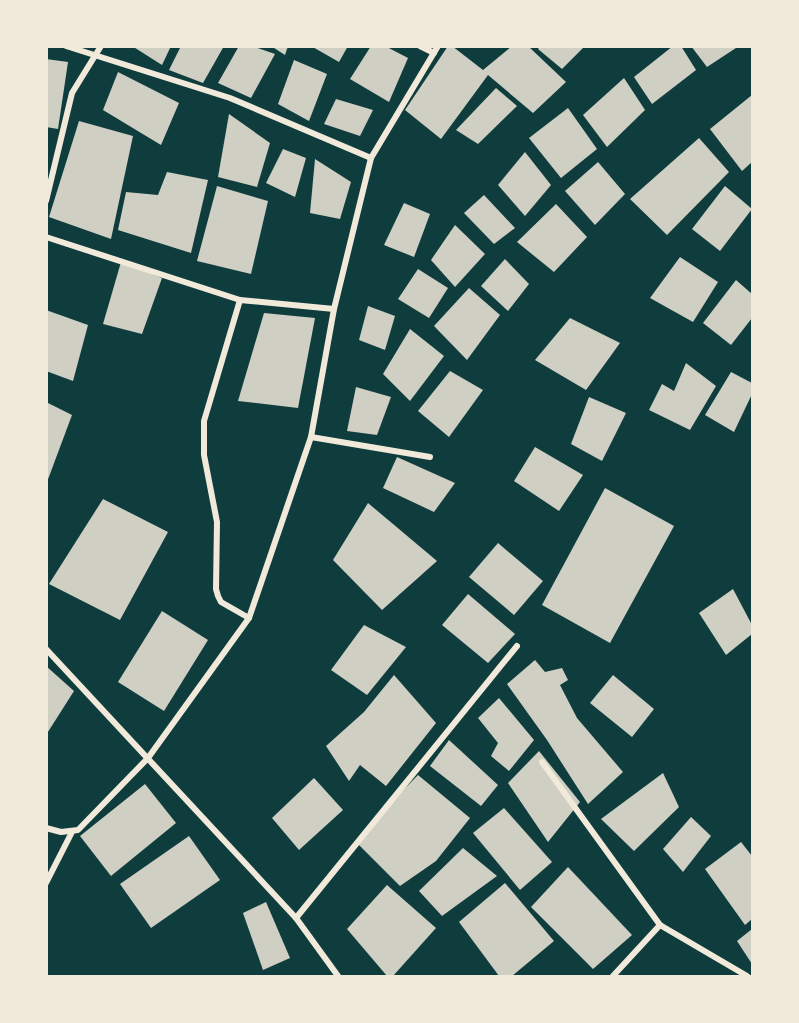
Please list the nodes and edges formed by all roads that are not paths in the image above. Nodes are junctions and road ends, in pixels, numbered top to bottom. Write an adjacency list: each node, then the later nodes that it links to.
1 (66, 46): 6 (street)
2 (101, 46): 6 (street)
3 (420, 46): 5 (street)
4 (438, 46): 5 (street)
5 (434, 53): 7 (street)
6 (95, 56): 7 (street); 8 (street)
7 (371, 158): 11 (street)
8 (46, 201)
9 (46, 237): 10 (street)
10 (240, 300): 11 (street); 14 (street)
11 (334, 309): 12 (street)
12 (310, 437): 13 (street); 14 (street)
13 (430, 457)
14 (249, 618): 17 (street)
15 (517, 646): 22 (street)
16 (46, 649): 17 (street)
17 (148, 758): 20 (street); 22 (street)
18 (542, 762): 23 (street)
19 (46, 828): 20 (street)
20 (72, 832): 21 (street)
21 (46, 883)
22 (296, 918): 24 (street)
23 (660, 925): 25 (street); 26 (street)
24 (338, 976)
25 (613, 976)
26 (747, 976)

